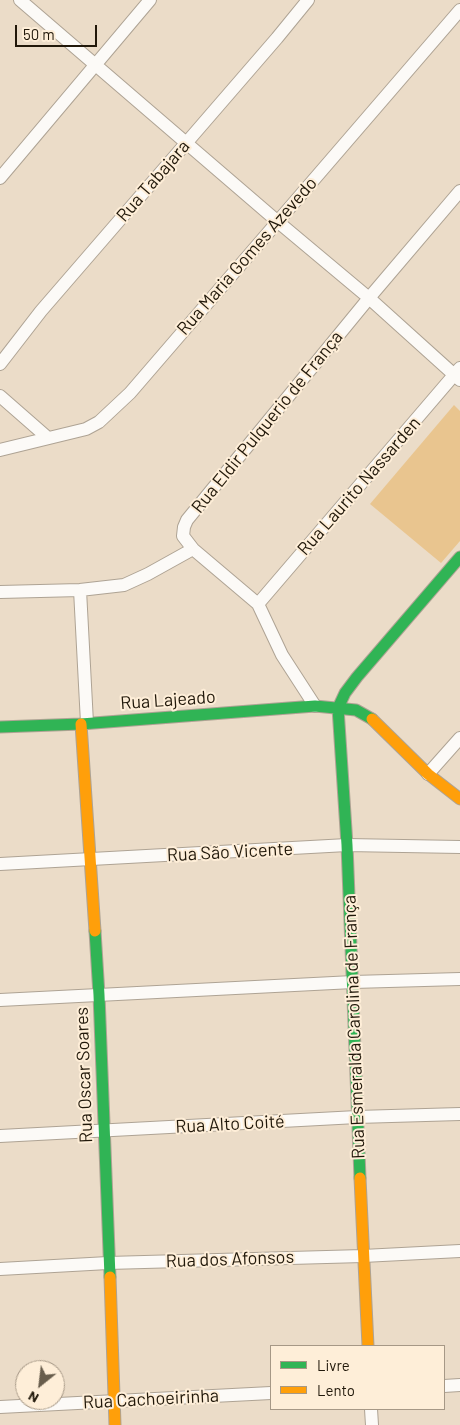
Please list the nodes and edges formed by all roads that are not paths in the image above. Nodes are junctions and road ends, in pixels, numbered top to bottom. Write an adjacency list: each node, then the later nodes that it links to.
1 (20, 0): 5 (street)
2 (150, 0): 5 (street)
3 (308, 0): 6 (street, Rua Tabajara)
4 (460, 10): 9 (street, Rua Maria Gomes Azevedo)
5 (94, 65): 6 (street); 7 (street)
6 (186, 143): 9 (street); 11 (street, Rua Tabajara)
7 (0, 178)
8 (460, 191): 10 (street, Rua Eldir Pulquerio de França)
9 (277, 221): 10 (street); 14 (street, Rua Maria Gomes Azevedo)
10 (369, 298): 12 (street); 16 (street, Rua Eldir Pulquerio de França)
11 (0, 364)
12 (458, 374): 20 (street, Rua Laurito Nassarden)
13 (0, 396): 14 (street)
14 (48, 438): 15 (street, Rua Maria Gomes Azevedo)
15 (0, 450)
16 (193, 548): 18 (street); 20 (street, Rua Eldir Pulquerio de França)
17 (460, 557): 22 (street)
18 (80, 590): 19 (street); 23 (street)
19 (0, 592)
20 (258, 604): 21 (street, Rua Eldir Pulquerio de França)
21 (315, 706): 22 (street, Rua Lajeado); 23 (street, Rua Lajeado)
22 (338, 708): 26 (street, Rua Lajeado); 28 (street, Rua Esmeralda Carolina de França)
23 (84, 724): 24 (street, Rua Lajeado); 30 (street, Rua Oscar Soares)
24 (0, 727)
25 (460, 738): 26 (street)
26 (428, 774): 27 (street, Rua Lajeado)
27 (460, 799)
28 (347, 845): 29 (street, Rua São Vicente); 30 (street, Rua São Vicente); 33 (street, Rua Esmeralda Carolina de França)
29 (460, 848)
30 (90, 860): 31 (street, Rua São Vicente); 34 (street, Rua Oscar Soares)
31 (0, 864)
32 (460, 979): 33 (street)
33 (353, 982): 34 (street); 37 (street, Rua Esmeralda Carolina de França)
34 (98, 995): 35 (street); 38 (street, Rua Oscar Soares)
35 (0, 1000)
36 (460, 1114): 37 (street, Rua Alto Coité)
37 (357, 1118): 38 (street, Rua Alto Coité); 41 (street, Rua Esmeralda Carolina de França)
38 (103, 1131): 39 (street, Rua Alto Coité); 42 (street, Rua Oscar Soares)
39 (0, 1136)
40 (460, 1251): 41 (street, Rua dos Afonsos)
41 (363, 1256): 42 (street, Rua dos Afonsos); 44 (street, Rua Esmeralda Carolina de França)
42 (108, 1263): 43 (street, Rua dos Afonsos); 48 (street, Rua Oscar Soares)
43 (0, 1268)
44 (368, 1345)
45 (460, 1385): 46 (street)
46 (445, 1386)
47 (270, 1393): 48 (street, Rua Cachoeirinha)
48 (115, 1400): 49 (street, Rua Cachoeirinha); 51 (street, Rua Oscar Soares)
49 (0, 1406)
50 (371, 1410): 52 (street)
51 (116, 1425)
52 (372, 1425)

